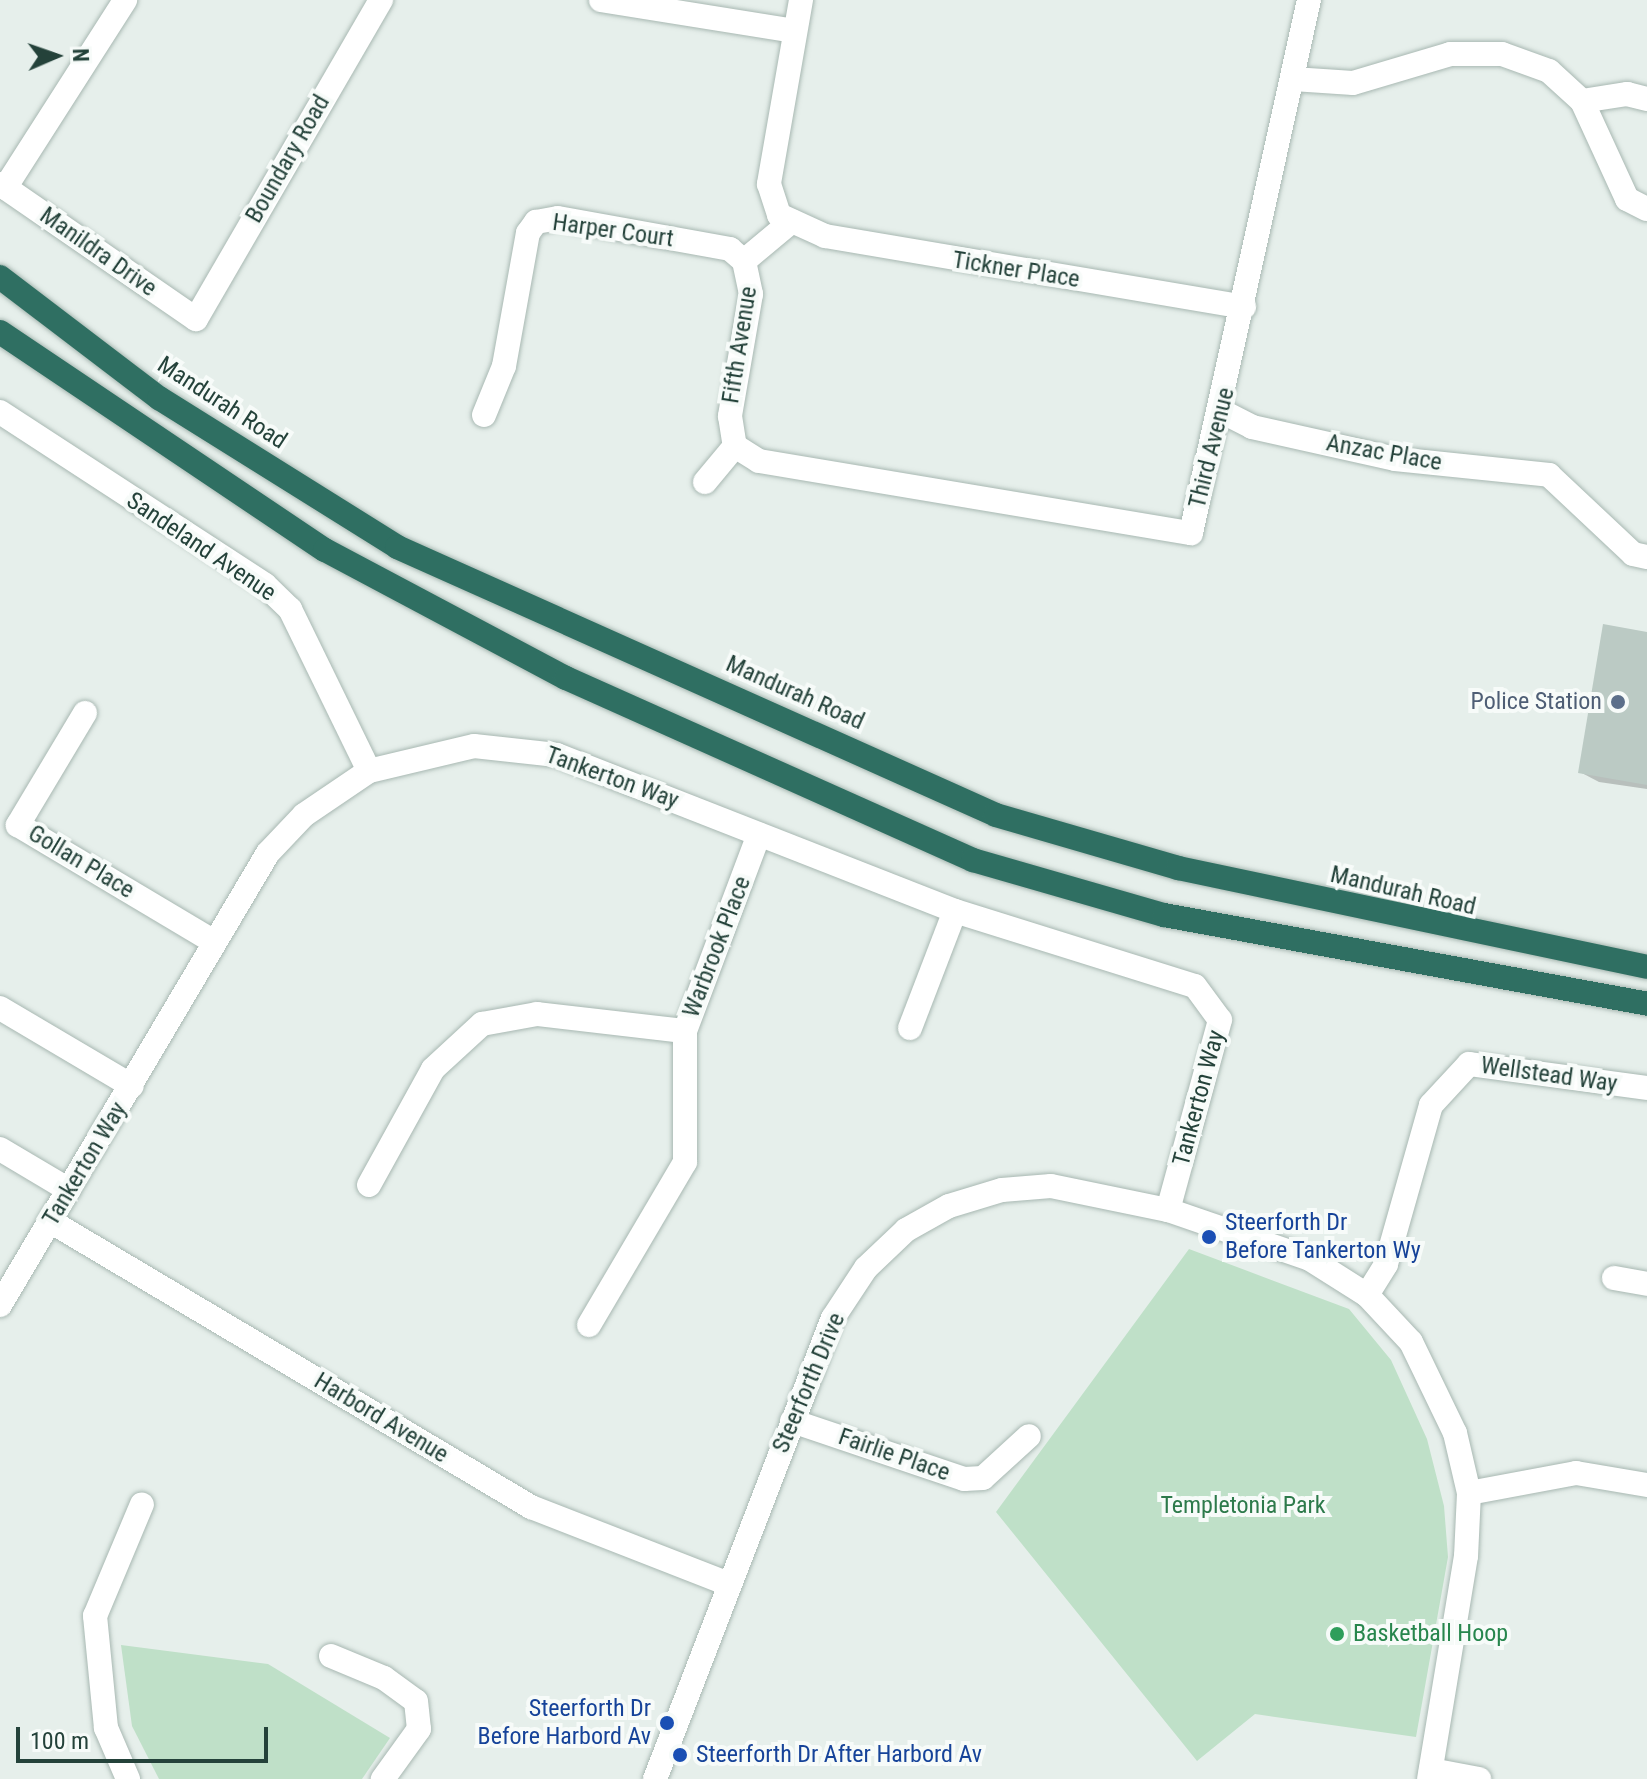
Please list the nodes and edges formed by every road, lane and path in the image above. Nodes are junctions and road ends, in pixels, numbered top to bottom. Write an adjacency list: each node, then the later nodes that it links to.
1 (125, 0): 10 (street)
2 (381, 0): 16 (street, Boundary Road)
3 (601, 0): 6 (street)
4 (801, 0): 6 (street)
5 (1309, 0): 7 (street, Third Avenue)
6 (795, 31): 12 (street)
7 (1293, 79): 9 (street); 15 (street, Third Avenue)
8 (1647, 99): 9 (street)
9 (1582, 101): 11 (street)
10 (3, 186): 16 (street, Manildra Drive)
11 (1647, 209)
12 (792, 221): 13 (street, Fifth Avenue); 15 (street, Tickner Place)
13 (744, 261): 20 (street, Harper Court); 21 (street, Fifth Avenue)
14 (0, 277): 29 (highway, Mandurah Road)
15 (1244, 307): 19 (street, Third Avenue)
16 (196, 319)
17 (0, 332): 30 (highway)
18 (0, 412): 25 (street, Sandeland Avenue)
19 (1223, 412): 21 (street, Third Avenue); 23 (street, Anzac Place)
20 (484, 415)
21 (735, 446): 22 (street)
22 (705, 482)
23 (1647, 557)
24 (85, 713): 28 (street, Gollan Place)
25 (369, 771): 26 (street, Tankerton Way); 28 (street, Tankerton Way)
26 (759, 834): 27 (street, Tankerton Way); 33 (street, Warbrook Place)
27 (955, 911): 32 (street); 39 (street, Tankerton Way)
28 (214, 942): 34 (street, Tankerton Way)
29 (1647, 967)
30 (1647, 1004)
31 (0, 1008): 34 (street)
32 (910, 1028)
33 (685, 1031): 37 (street); 45 (street, Warbrook Place)
34 (132, 1086): 38 (street, Tankerton Way)
35 (1647, 1088): 43 (street, Wellstead Way)
36 (0, 1149): 38 (street)
37 (369, 1185)
38 (69, 1190): 40 (street, Tankerton Way)
39 (1168, 1210): 43 (street, Steerforth Drive); 46 (street, Steerforth Drive)
40 (50, 1221): 44 (street, Tankerton Way); 51 (street, Harbord Avenue)
41 (1614, 1278): 42 (street)
42 (1647, 1284)
43 (1367, 1295): 49 (street, Steerforth Drive)
44 (0, 1305)
45 (589, 1325)
46 (792, 1421): 47 (street, Fairlie Place); 51 (street, Steerforth Drive)
47 (1029, 1436)
48 (1647, 1485): 49 (street)
49 (1469, 1493): 53 (street, Steerforth Drive)
50 (142, 1504): 54 (street)
51 (726, 1583): 56 (street, Steerforth Drive)
52 (331, 1656): 55 (street)
53 (1430, 1775): 57 (street)
54 (128, 1779)
55 (383, 1779)
56 (655, 1779)
57 (1479, 1779)

